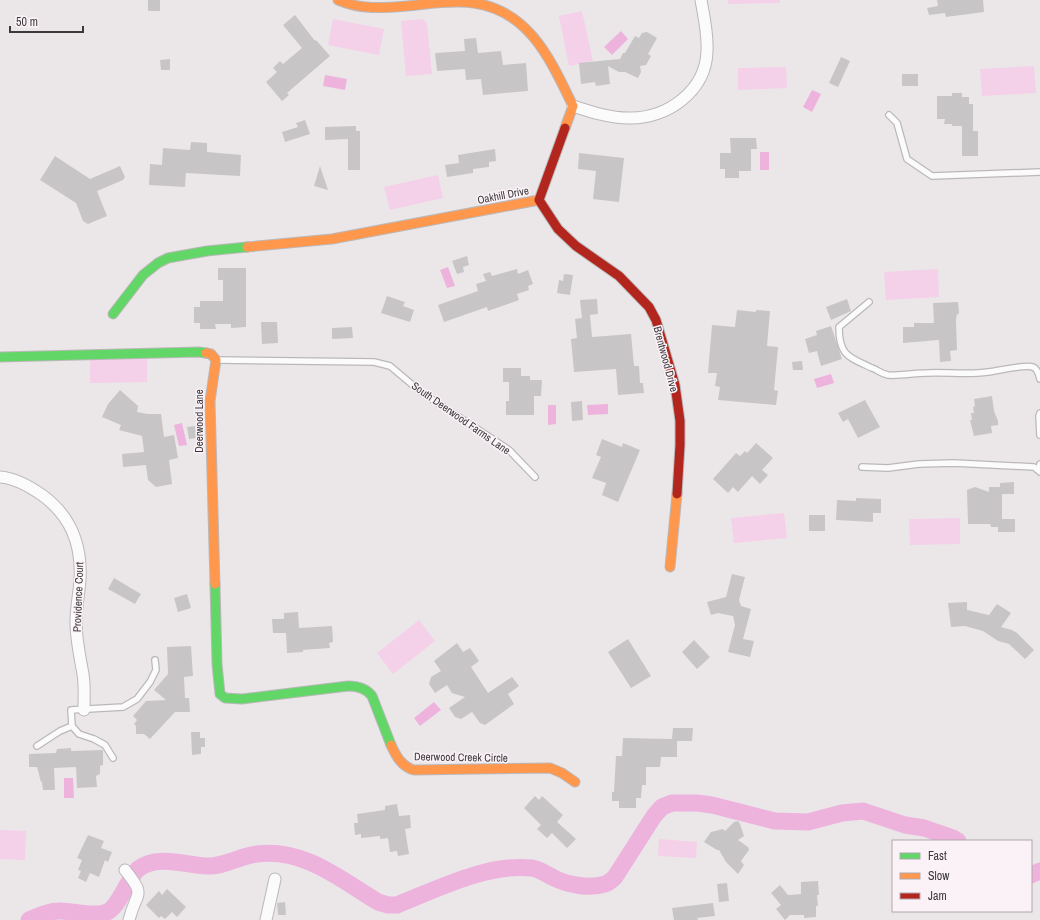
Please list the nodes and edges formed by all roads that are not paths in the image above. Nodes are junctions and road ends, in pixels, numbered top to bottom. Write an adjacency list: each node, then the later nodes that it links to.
1 (338, 0): 3 (street)
2 (701, 0): 3 (street)
3 (573, 106): 6 (street, Oakhill Drive)
4 (889, 115): 5 (lane)
5 (1040, 172)
6 (539, 200): 8 (street, Oakhill Drive); 19 (street, Brentwood Drive)
7 (869, 302): 11 (lane)
8 (113, 314)
9 (0, 357): 10 (street)
10 (216, 360): 18 (lane, South Deerwood Farms Lane); 21 (street, Deerwood Lane)
11 (1040, 379)
12 (1040, 413): 13 (lane)
13 (1040, 436)
14 (1040, 464): 16 (lane)
15 (862, 467): 16 (lane)
16 (1039, 471)
17 (0, 477): 22 (street, Providence Court)
18 (535, 477)
19 (670, 566)
20 (155, 660): 22 (lane)
21 (225, 698): 26 (street, Deerwood Creek Circle)
22 (84, 710): 23 (lane)
23 (72, 726): 24 (lane); 25 (lane)
24 (36, 746)
25 (113, 758)
26 (575, 782)
27 (125, 870): 29 (street)
28 (276, 880): 30 (street)
29 (129, 920)
30 (266, 920)

